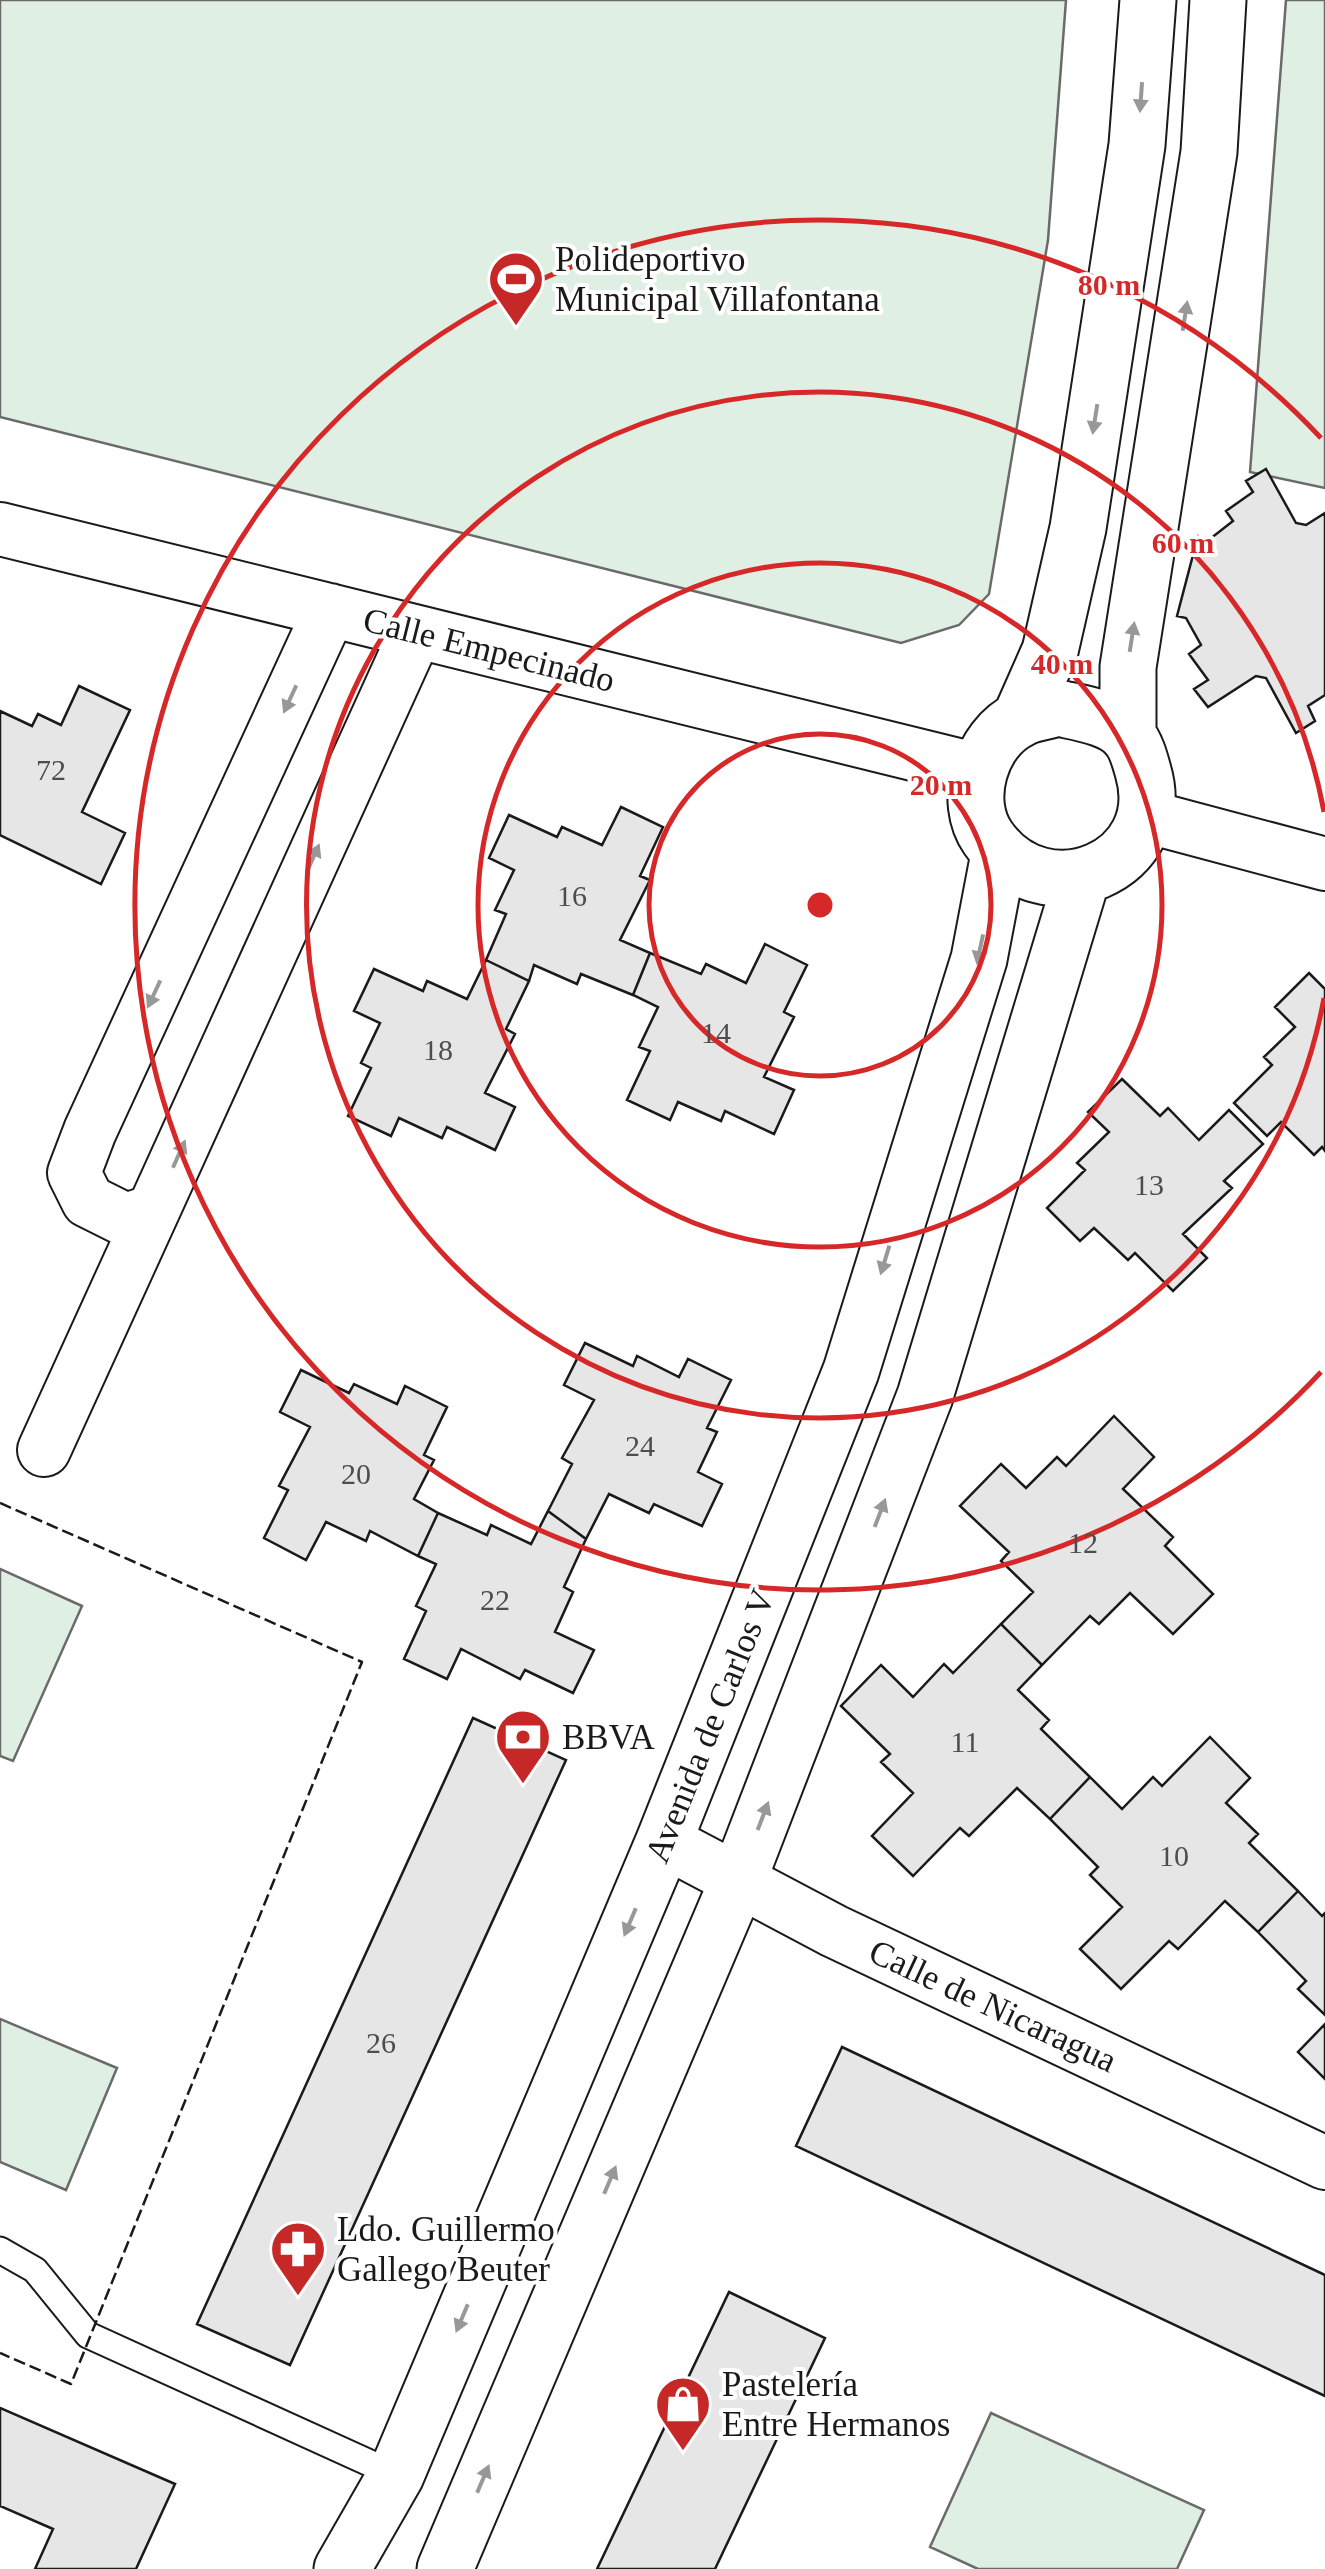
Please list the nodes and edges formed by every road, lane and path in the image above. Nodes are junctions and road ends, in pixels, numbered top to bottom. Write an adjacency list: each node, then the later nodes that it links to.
1 (1148, 0): 6 (street, one-way to 6)
2 (1218, 0): 7 (street, one-way to 2)
3 (0, 530): 4 (street, Calle Empecinado)
4 (330, 610): 5 (street, Calle Empecinado); 13 (street, one-way to 13)
5 (416, 632): 8 (street, Calle Empecinado); 13 (street, one-way to 5)
6 (1020, 719): 7 (street); 8 (street)
7 (1128, 734): 9 (street)
8 (978, 770): 10 (street)
9 (1145, 816): 11 (street); 12 (street)
10 (999, 854): 12 (street); 15 (street, Avenida de Carlos V, one-way to 15)
11 (1325, 864)
12 (1082, 878): 16 (street, one-way to 12)
13 (153, 1211): 14 (street)
14 (44, 1450)
15 (664, 1841): 16 (street, Calle de Nicaragua); 19 (street, Avenida de Carlos V, one-way to 19)
16 (739, 1878): 17 (street, Calle de Nicaragua); 21 (street, one-way to 16)
17 (1325, 2164)
18 (0, 2250): 19 (lane)
19 (396, 2475): 20 (street, Avenida de Carlos V)
20 (342, 2569)
21 (445, 2569)

